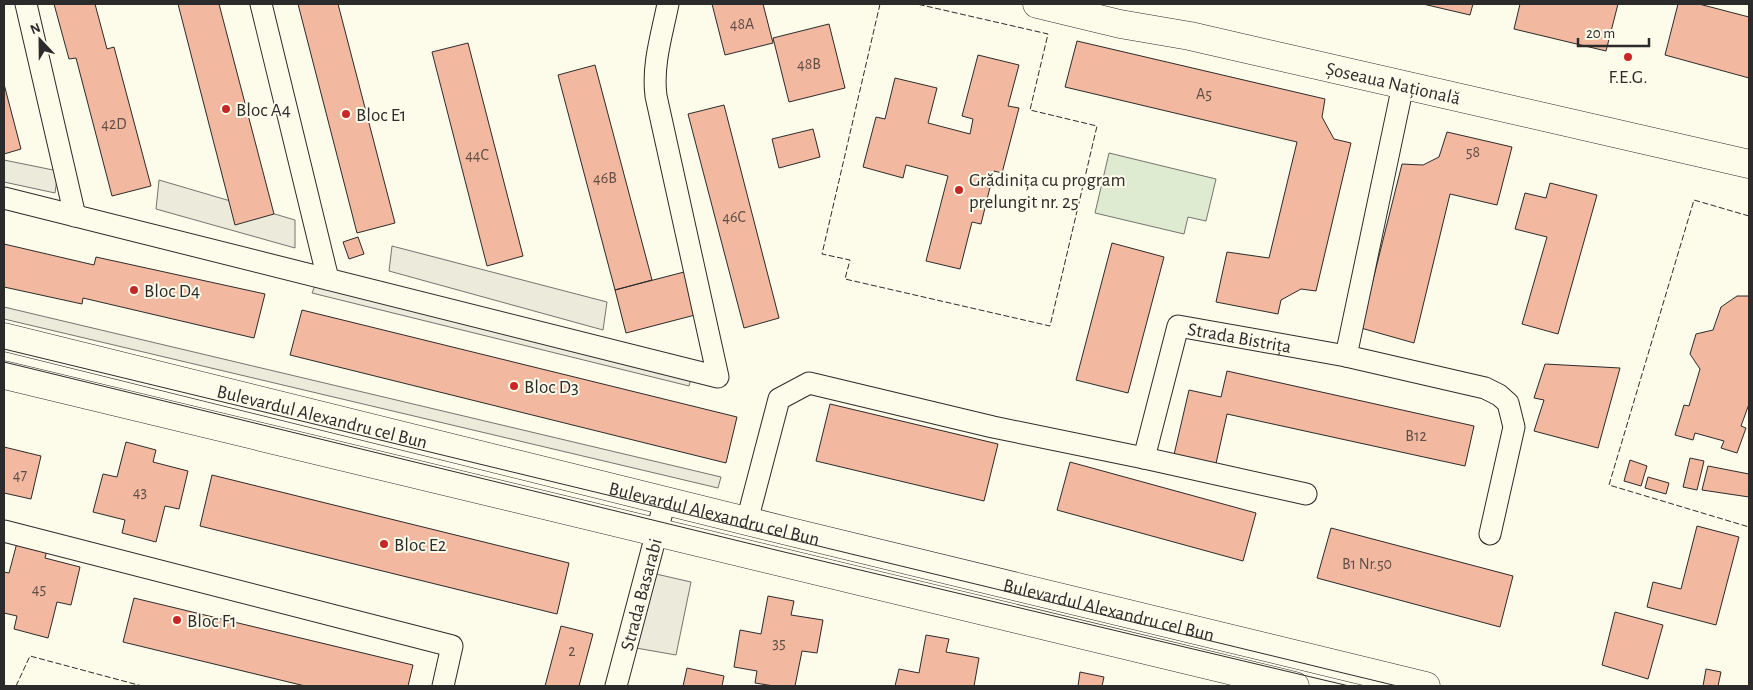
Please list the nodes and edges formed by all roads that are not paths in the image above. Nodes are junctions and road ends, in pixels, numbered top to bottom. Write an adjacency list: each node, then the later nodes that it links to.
1 (26, 4): 8 (street)
2 (261, 4): 9 (street)
3 (668, 4): 9 (street)
4 (1037, 4): 5 (main road, Șoseaua Națională)
5 (1404, 85): 6 (main road, Șoseaua Națională); 11 (street)
6 (1749, 164)
7 (4, 198): 8 (street)
8 (75, 216): 9 (street)
9 (328, 279)
10 (4, 338): 15 (main road, Bulevardul Alexandru cel Bun)
11 (1346, 356): 13 (street, Strada Bistrița); 19 (street, Strada Bistrița)
12 (4, 375): 18 (main road, Bulevardul Alexandru cel Bun)
13 (1144, 458): 14 (street); 16 (street)
14 (1306, 494)
15 (665, 501): 16 (main road, Bulevardul Alexandru cel Bun); 18 (street, Strada Basarabi)
16 (747, 521): 23 (main road, Bulevardul Alexandru cel Bun)
17 (4, 531): 20 (street)
18 (657, 533): 21 (street, Strada Basarabi); 22 (main road, Bulevardul Alexandru cel Bun)
19 (1490, 534)
20 (443, 686)
21 (616, 686)
22 (1295, 686)
23 (1426, 686)

